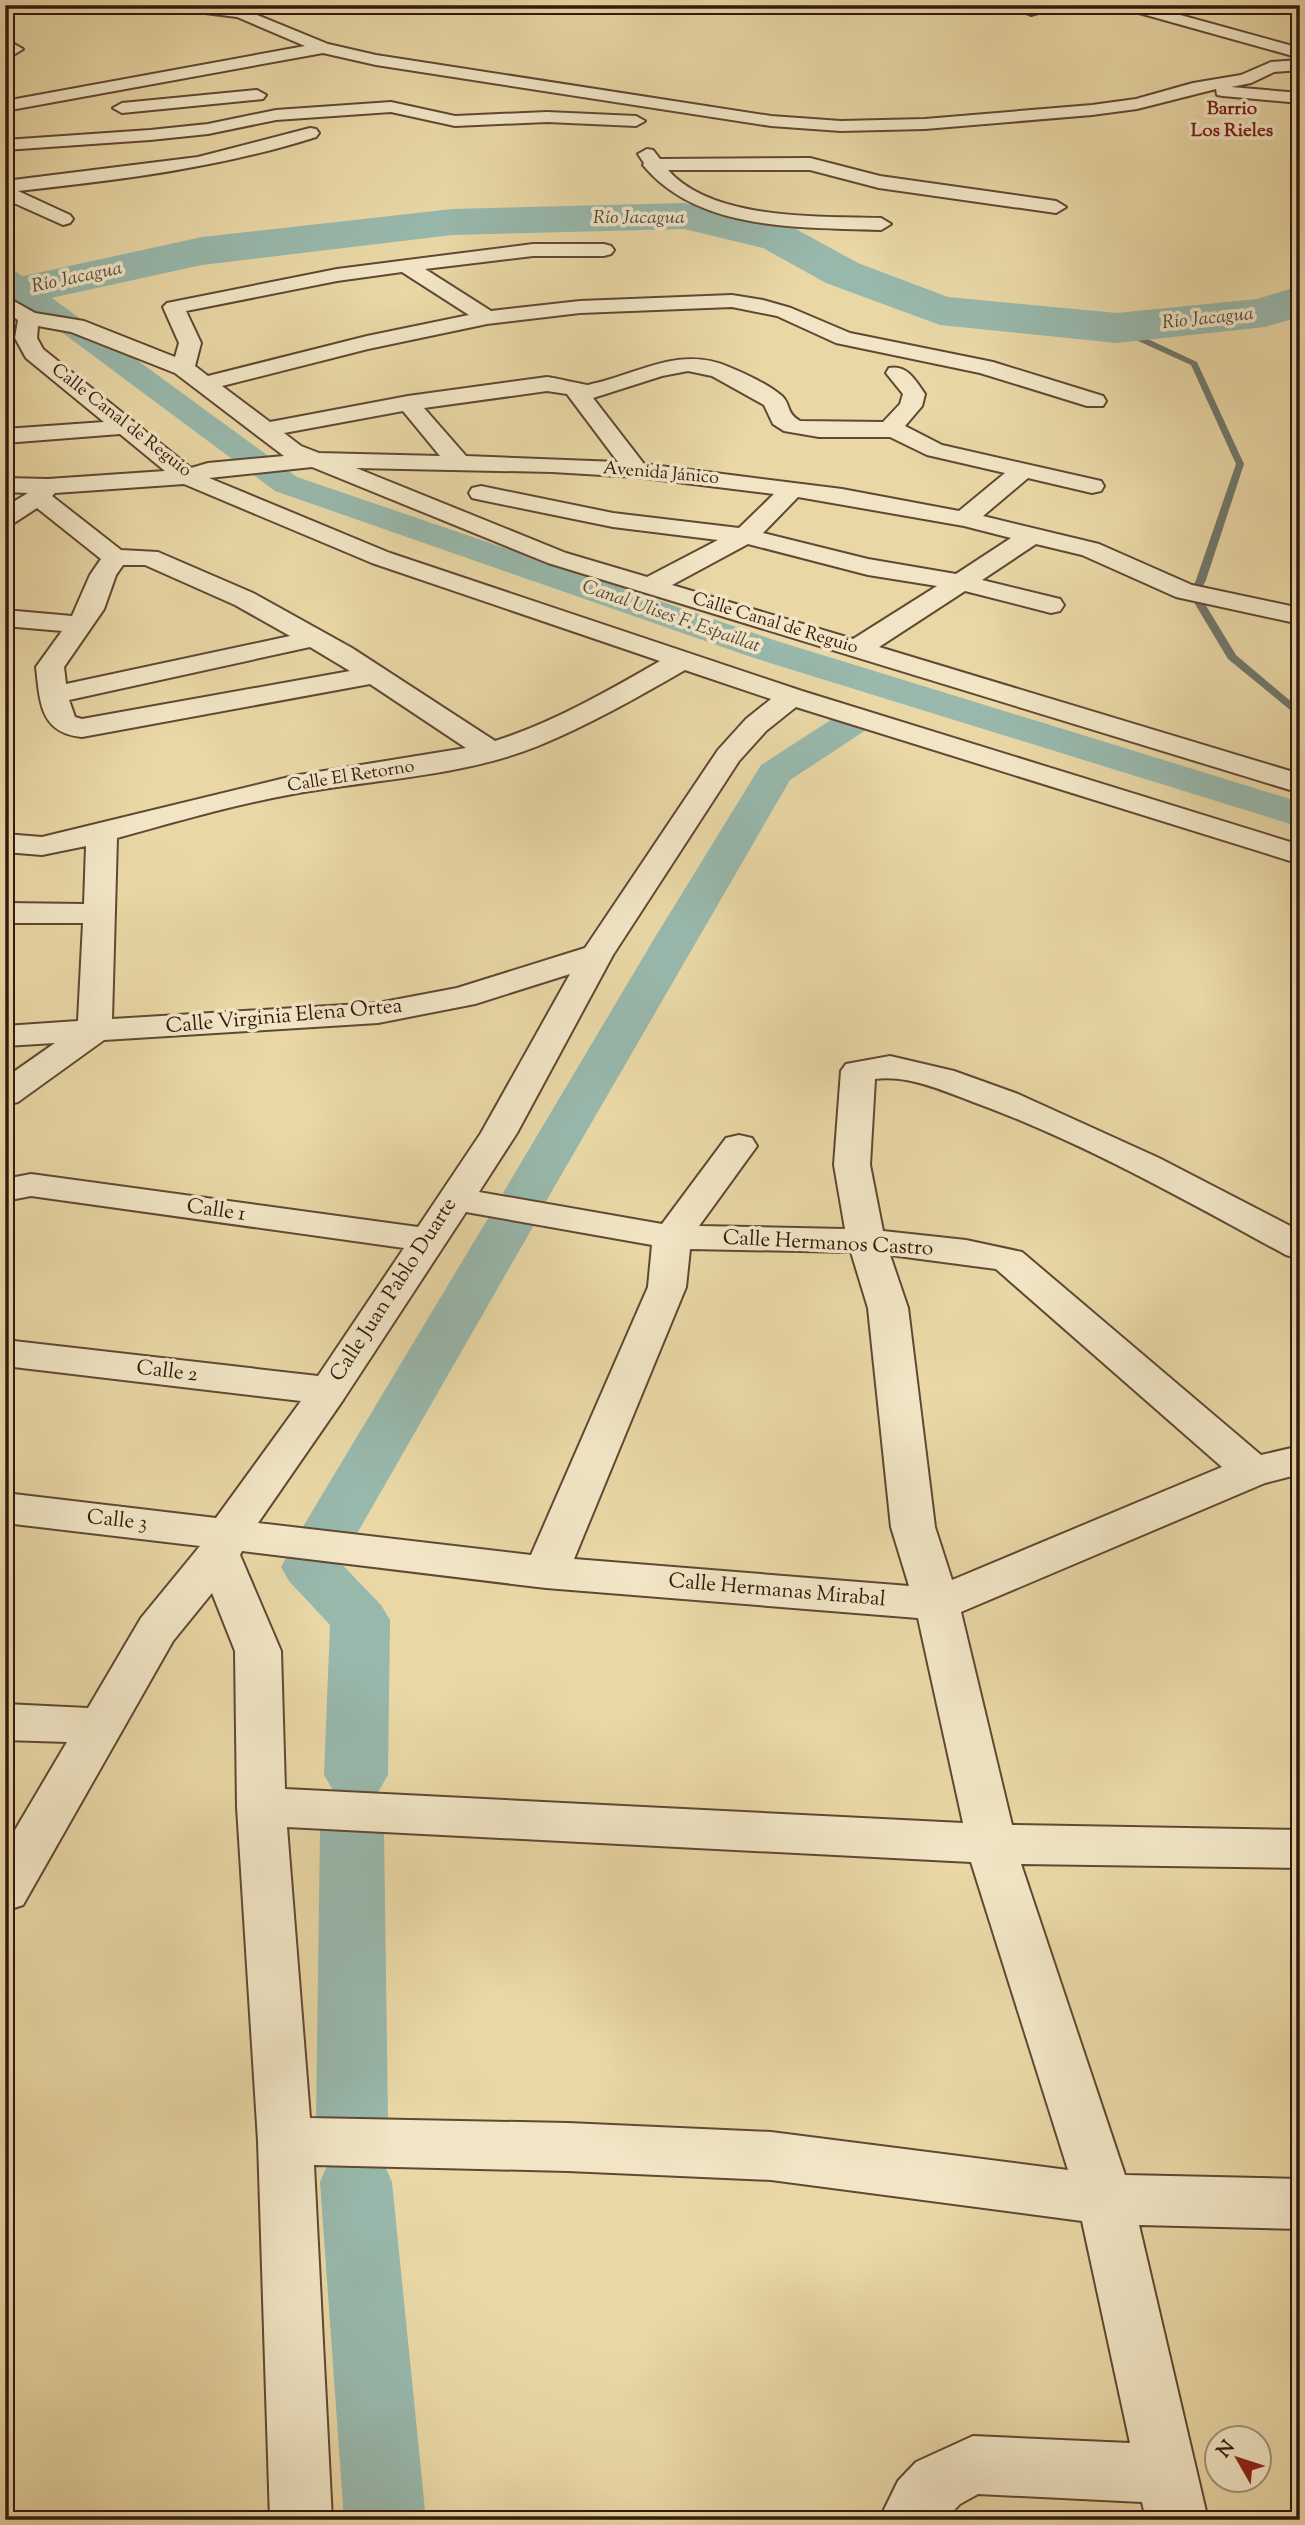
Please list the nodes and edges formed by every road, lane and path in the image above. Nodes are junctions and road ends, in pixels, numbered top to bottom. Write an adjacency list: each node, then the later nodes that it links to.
1 (181, 5): 5 (street)
2 (1016, 5): 3 (street)
3 (1050, 5)
4 (1126, 5): 6 (street)
5 (323, 48): 7 (street); 9 (street)
6 (1300, 53)
7 (376, 60): 10 (street); 19 (street)
8 (1300, 65): 12 (street)
9 (264, 77): 14 (street); 16 (street); 18 (street)
10 (367, 77)
11 (386, 87): 15 (street)
12 (1193, 88): 13 (street); 19 (street)
13 (1300, 98)
14 (5, 106)
15 (391, 107): 18 (street); 21 (street)
16 (103, 109)
17 (59, 114): 20 (street)
18 (276, 115): 23 (street)
19 (771, 121): 21 (street)
20 (5, 123)
21 (655, 127): 24 (street)
22 (310, 133): 25 (street)
23 (5, 145)
24 (652, 165): 26 (street); 28 (street)
25 (5, 189): 27 (street)
26 (1056, 207)
27 (63, 219)
28 (881, 224)
29 (604, 250): 30 (street)
30 (408, 267): 32 (street); 34 (street)
31 (5, 302): 33 (street, Calle Canal de Reguio)
32 (487, 318): 36 (street); 38 (street)
33 (27, 328): 34 (street, Calle Canal de Reguio); 40 (street, Calle Canal de Reguio)
34 (183, 368): 36 (street, Calle Canal de Reguio)
35 (897, 373): 42 (street)
36 (204, 384): 41 (street, Calle Canal de Reguio)
37 (579, 395): 39 (street); 42 (street); 46 (street)
38 (1095, 401)
39 (408, 403): 41 (street); 45 (street)
40 (126, 427): 43 (street); 48 (street, Calle Canal de Reguio)
41 (265, 430): 44 (street, Calle Canal de Reguio)
42 (889, 430): 47 (street)
43 (5, 436)
44 (302, 461): 45 (street, Avenida Jánico); 48 (street, Avenida Jánico); 60 (street, Calle Canal de Reguio)
45 (459, 463): 46 (street, Avenida Jánico)
46 (636, 470): 51 (street, Avenida Jánico)
47 (1023, 470): 50 (street); 55 (street)
48 (197, 473): 52 (street, Avenida Jánico); 67 (street, Calle Canal de Reguio)
49 (5, 485): 52 (street, Avenida Jánico)
50 (1092, 486)
51 (793, 489): 55 (street, Avenida Jánico); 56 (street)
52 (43, 492): 54 (street); 58 (street)
53 (481, 493): 56 (street)
54 (5, 518)
55 (964, 519): 57 (street, Avenida Jánico)
56 (745, 536): 59 (street); 60 (street)
57 (1032, 536): 59 (street); 62 (street, Avenida Jánico)
58 (115, 558): 64 (street); 65 (street)
59 (960, 582): 61 (street); 66 (street)
60 (650, 586): 66 (street, Calle Canal de Reguio)
61 (1051, 605)
62 (1300, 616)
63 (5, 618): 64 (street)
64 (80, 625): 69 (street)
65 (312, 639): 68 (street); 69 (street)
66 (857, 649): 72 (street, Calle Canal de Reguio)
67 (682, 660): 70 (street, Calle Canal de Reguio); 71 (street, Calle El Retorno)
68 (375, 675): 69 (street); 71 (street)
69 (53, 695)
70 (792, 697): 75 (street, Calle Canal de Reguio); 78 (street, Calle Juan Pablo Duarte)
71 (491, 751): 73 (street, Calle El Retorno)
72 (1300, 784)
73 (102, 833): 74 (street, Calle El Retorno); 77 (street)
74 (5, 843)
75 (1300, 855)
76 (5, 913): 77 (street)
77 (99, 914): 79 (street)
78 (597, 955): 79 (street, Calle Virginia Elena Ortea); 84 (street, Calle Juan Pablo Duarte)
79 (95, 1031): 80 (street, Calle Virginia Elena Ortea); 81 (street)
80 (5, 1036)
81 (5, 1094)
82 (739, 1146): 85 (street)
83 (5, 1190): 86 (street, Calle 1)
84 (453, 1199): 85 (street, Calle Hermanos Castro); 86 (street, Calle Juan Pablo Duarte)
85 (672, 1237): 87 (street, Calle Hermanos Castro); 95 (street)
86 (426, 1240): 90 (street, Calle Juan Pablo Duarte)
87 (866, 1241): 88 (street); 92 (street, Calle Hermanos Castro); 96 (street)
88 (1300, 1247)
89 (5, 1353): 90 (street, Calle 2)
90 (329, 1391): 94 (street, Calle Juan Pablo Duarte)
91 (1300, 1460): 92 (street, Calle Hermanas Mirabal)
92 (1253, 1471): 96 (street, Calle Hermanas Mirabal)
93 (5, 1508): 94 (street, Calle 3)
94 (223, 1544): 95 (street, Calle Hermanas Mirabal); 98 (street, Calle Juan Pablo Duarte); 99 (street)
95 (546, 1572): 96 (street, Calle Hermanas Mirabal)
96 (937, 1604): 100 (street)
97 (5, 1722): 98 (street)
98 (101, 1726): 102 (street, Calle Juan Pablo Duarte)
99 (261, 1807): 100 (street); 103 (street)
100 (989, 1844): 101 (street); 104 (street)
101 (1300, 1849)
102 (5, 1891)
103 (285, 2141): 104 (street); 107 (street)
104 (1105, 2199): 105 (street); 106 (street)
105 (1300, 2204)
106 (1172, 2497): 108 (street)
107 (301, 2520)
108 (910, 2520)

